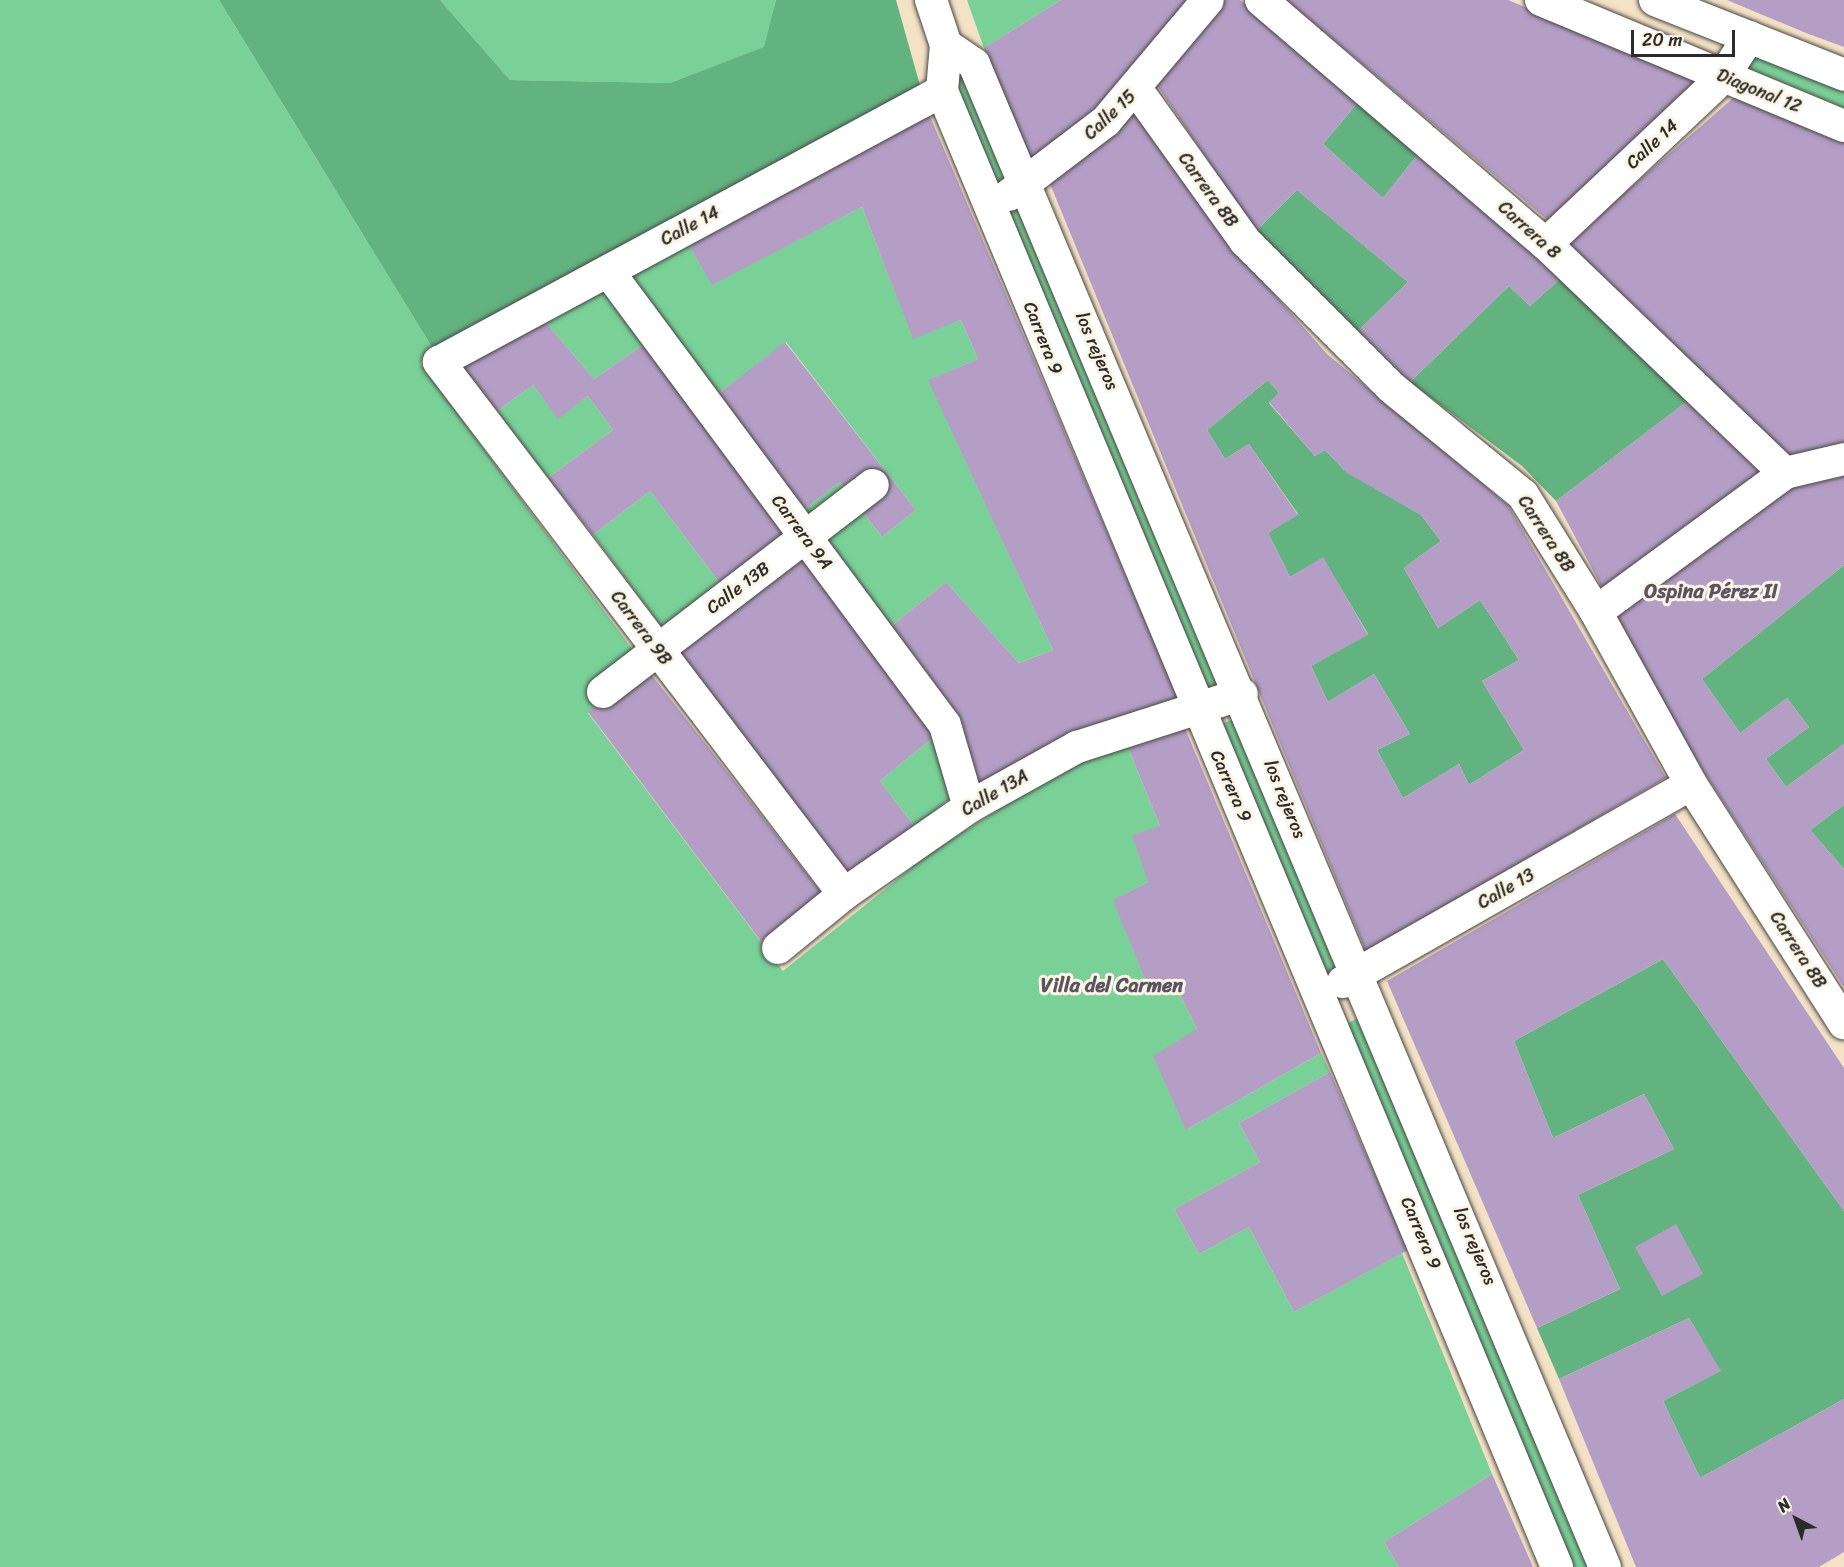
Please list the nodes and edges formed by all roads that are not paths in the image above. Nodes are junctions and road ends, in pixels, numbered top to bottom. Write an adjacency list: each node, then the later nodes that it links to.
1 (931, 0): 7 (street, Carrera 9)
2 (1208, 0): 10 (street, Calle 15)
3 (1261, 0): 15 (street, Carrera 8)
4 (1541, 0): 9 (street, Diagonal 12)
5 (1655, 0): 6 (street)
6 (1749, 37): 8 (street); 9 (street, Calle 14)
7 (946, 45): 11 (street, Carrera 9); 13 (street, los rejeros)
8 (1844, 75)
9 (1723, 77): 12 (street, Diagonal 12); 15 (street, Calle 14)
10 (1137, 90): 13 (street, Calle 15); 22 (street, Carrera 8B)
11 (942, 91): 14 (street, Carrera 9); 16 (street, Calle 14)
12 (1844, 126)
13 (1027, 187): 14 (street, Calle 15); 25 (street, los rejeros)
14 (989, 205): 26 (street, Carrera 9)
15 (1546, 243): 19 (street, Carrera 8)
16 (608, 271): 17 (street, Calle 14); 21 (street, Carrera 9A)
17 (439, 362): 23 (street, Carrera 9B)
18 (1844, 459): 19 (street)
19 (1785, 473): 22 (street)
20 (873, 485): 21 (street, Calle 13B)
21 (806, 538): 23 (street, Calle 13B); 28 (street, Carrera 9A)
22 (1596, 612): 27 (street, Carrera 8B)
23 (657, 650): 24 (street, Calle 13B); 29 (street, Carrera 9B)
24 (603, 692)
25 (1242, 694): 26 (street, Calle 13A); 31 (street, los rejeros)
26 (1195, 707): 28 (street, Calle 13A); 32 (street, Carrera 9)
27 (1691, 784): 31 (street, Calle 13); 33 (street, Carrera 8B)
28 (969, 807): 29 (street, Calle 13A)
29 (843, 894): 30 (street, Calle 13A)
30 (778, 948)
31 (1360, 973): 32 (street, Calle 13); 35 (street, los rejeros)
32 (1321, 995): 34 (street, Carrera 9)
33 (1844, 1023)
34 (1557, 1567)
35 (1605, 1567)

